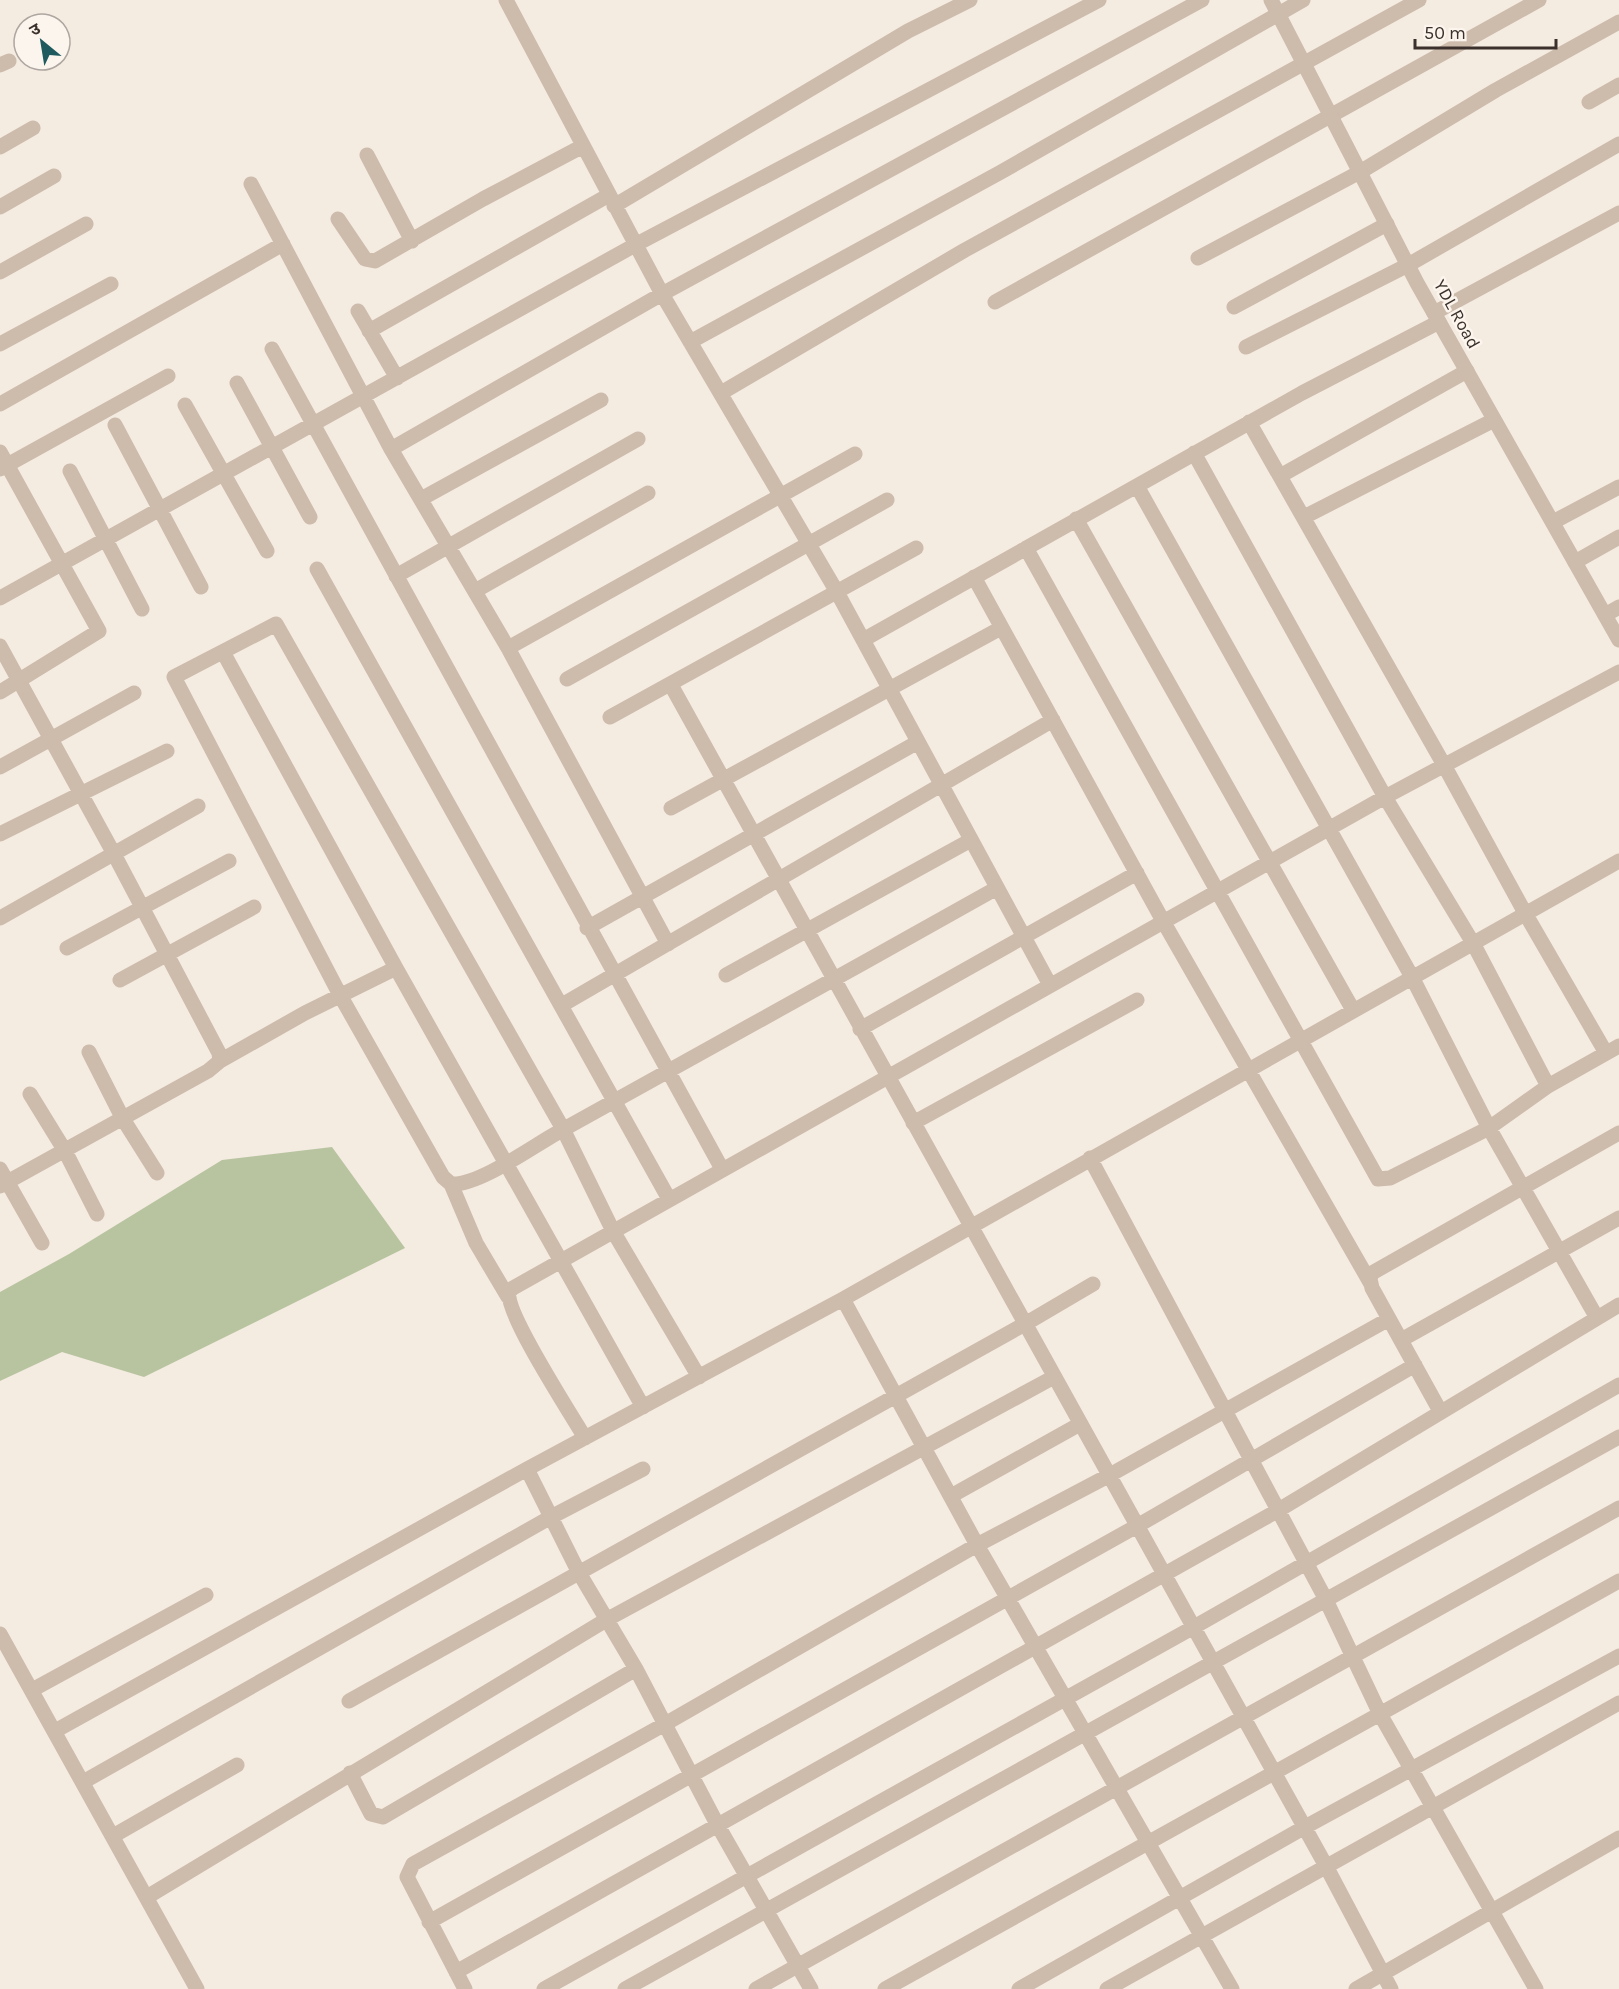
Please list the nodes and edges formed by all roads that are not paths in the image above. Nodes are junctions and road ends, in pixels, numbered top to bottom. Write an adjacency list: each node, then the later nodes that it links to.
1 (506, 0): 16 (street)
2 (970, 0): 22 (street)
3 (1099, 0): 30 (street)
4 (1202, 0): 35 (street)
5 (1303, 0): 8 (street)
6 (1419, 0): 10 (street)
7 (1539, 0): 13 (street)
8 (1275, 7): 10 (street, YDL Road); 41 (street)
9 (1619, 22): 19 (street)
10 (1304, 64): 13 (street, YDL Road); 49 (street)
11 (1619, 85): 12 (street)
12 (1589, 102)
13 (1331, 116): 19 (street, YDL Road); 36 (street)
14 (33, 128): 17 (street)
15 (1619, 144): 32 (street)
16 (583, 146): 22 (street); 28 (street)
17 (0, 147)
18 (367, 155): 28 (street)
19 (1360, 172): 27 (street, YDL Road); 31 (street)
20 (54, 176): 23 (street)
21 (251, 184): 29 (street)
22 (611, 200): 30 (street); 40 (street)
23 (0, 207)
24 (1619, 213): 39 (street)
25 (338, 219): 28 (street)
26 (87, 224): 33 (street)
27 (1386, 224): 32 (street, YDL Road); 37 (street)
28 (412, 241)
29 (283, 244): 50 (street); 52 (street)
30 (635, 245): 35 (street); 47 (street)
31 (1198, 258)
32 (1408, 265): 39 (street, YDL Road); 43 (street)
33 (0, 272)
34 (111, 284): 42 (street)
35 (662, 294): 41 (street); 60 (street)
36 (995, 302)
37 (1234, 307)
38 (357, 311): 40 (street)
39 (1436, 317): 45 (street, YDL Road); 55 (street)
40 (369, 331): 47 (street)
41 (690, 342): 49 (street)
42 (0, 344)
43 (1246, 346)
44 (272, 349): 56 (street)
45 (1467, 371): 54 (street, YDL Road); 66 (street)
46 (168, 376): 63 (street)
47 (397, 378): 50 (street)
48 (237, 383): 59 (street)
49 (721, 393): 70 (street)
50 (363, 396): 56 (street); 60 (street)
51 (601, 400): 71 (street)
52 (0, 404)
53 (185, 405): 65 (street)
54 (1494, 420): 75 (street); 77 (street, YDL Road)
55 (1249, 422): 61 (street); 66 (street)
56 (312, 424): 59 (street); 88 (street)
57 (115, 425): 73 (street)
58 (638, 439): 81 (street)
59 (272, 447): 65 (street); 74 (street)
60 (391, 449): 71 (street)
61 (1194, 453): 67 (street); 120 (street)
62 (855, 454): 70 (street)
63 (2, 462): 86 (street)
64 (70, 471): 79 (street)
65 (224, 474): 73 (street); 84 (street)
66 (1280, 476): 75 (street)
67 (1137, 486): 76 (street); 123 (street)
68 (1619, 487): 77 (street)
69 (648, 493): 91 (street)
70 (781, 495): 80 (street); 101 (street)
71 (421, 499): 81 (street)
72 (887, 500): 80 (street)
73 (160, 509): 79 (street); 90 (street)
74 (310, 517)
75 (1304, 517): 115 (street)
76 (1076, 519): 83 (street); 130 (street)
77 (1552, 522): 85 (street, YDL Road)
78 (1619, 537): 85 (street)
79 (105, 540): 86 (street); 95 (street)
80 (809, 544): 92 (street); 104 (street)
81 (449, 546): 88 (street); 91 (street)
82 (916, 548): 92 (street)
83 (1026, 548): 89 (street); 134 (street)
84 (267, 551)
85 (1575, 562): 96 (street, YDL Road)
86 (61, 564): 93 (street); 105 (street)
87 (317, 569): 157 (street)
88 (396, 576): 141 (street)
89 (974, 577): 97 (street); 98 (street)
90 (201, 587)
91 (475, 591): 101 (street)
92 (837, 592): 98 (street); 106 (street)
93 (0, 598)
94 (1619, 607): 96 (street)
95 (142, 609)
96 (1605, 615): 99 (street, YDL Road)
97 (1001, 628): 107 (street); 111 (street)
98 (863, 640): 107 (street)
99 (1619, 640)
100 (0, 646): 105 (street)
101 (508, 648): 135 (street)
102 (223, 651): 148 (street); 155 (street); 173 (street)
103 (1619, 672): 115 (street)
104 (567, 679)
105 (19, 681): 108 (street); 112 (street)
106 (671, 685): 110 (street); 117 (street)
107 (889, 689): 113 (street); 117 (street)
108 (0, 692)
109 (134, 693): 112 (street)
110 (610, 717)
111 (1053, 720): 118 (street); 131 (street)
112 (50, 741): 116 (street); 119 (street)
113 (918, 742): 118 (street); 125 (street)
114 (167, 751): 119 (street)
115 (1444, 765): 120 (street); 138 (street)
116 (0, 767)
117 (724, 781): 122 (street); 125 (street)
118 (942, 787): 126 (street); 132 (street)
119 (80, 794): 124 (street); 127 (street)
120 (1385, 797): 123 (street); 144 (street)
121 (198, 806): 127 (street)
122 (671, 808)
123 (1328, 829): 130 (street); 151 (street)
124 (0, 834)
125 (754, 835): 132 (street); 135 (street)
126 (971, 840): 133 (street); 142 (street)
127 (114, 854): 136 (street); 139 (street)
128 (229, 861): 136 (street)
129 (1619, 861): 138 (street)
130 (1269, 862): 134 (street); 158 (street)
131 (1137, 873): 140 (street); 143 (street)
132 (778, 880): 142 (street); 145 (street)
133 (997, 888): 143 (street); 152 (street)
134 (1219, 890): 140 (street); 160 (street)
135 (643, 897): 141 (street); 145 (street)
136 (142, 907): 146 (street); 147 (street)
137 (254, 907): 147 (street)
138 (1525, 914): 144 (street); 161 (street)
139 (0, 918)
140 (1163, 921): 154 (street); 164 (street)
141 (587, 928): 149 (street)
142 (806, 931): 150 (street); 152 (street)
143 (1024, 938): 154 (street); 159 (street)
144 (1473, 943): 151 (street); 167 (street)
145 (668, 944): 149 (street)
146 (67, 948)
147 (168, 956): 153 (street); 163 (street)
148 (396, 968): 155 (street); 177 (street)
149 (613, 975): 157 (street); 165 (street)
150 (726, 975)
151 (1412, 977): 158 (street); 172 (street)
152 (834, 980): 159 (street); 165 (street)
153 (120, 981)
154 (1050, 985): 166 (street)
155 (340, 995): 163 (street); 181 (street)
156 (1137, 1000): 171 (street)
157 (562, 1005): 169 (street)
158 (1353, 1010): 160 (street)
159 (860, 1029): 166 (street)
160 (1299, 1040): 164 (street); 172 (street)
161 (1613, 1050): 167 (street)
162 (89, 1052): 170 (street)
163 (220, 1060): 170 (street)
164 (1247, 1069): 176 (street); 192 (street)
165 (668, 1072): 169 (street); 178 (street)
166 (887, 1077): 171 (street); 178 (street)
167 (1548, 1086): 172 (street)
168 (30, 1094): 175 (street)
169 (615, 1101): 173 (street); 183 (street)
170 (123, 1119): 175 (street); 179 (street)
171 (913, 1123): 186 (street)
172 (1489, 1128): 182 (street)
173 (563, 1129): 177 (street); 187 (street)
174 (1619, 1133): 182 (street)
175 (65, 1151): 180 (street); 184 (street)
176 (1090, 1158): 186 (street); 207 (street)
177 (507, 1162): 181 (street); 190 (street)
178 (722, 1169): 183 (street)
179 (157, 1173)
180 (2, 1179): 188 (street)
181 (451, 1184): 193 (street)
182 (1525, 1187): 189 (street); 192 (street)
183 (669, 1199): 187 (street)
184 (97, 1214)
185 (1619, 1218): 189 (street)
186 (972, 1227): 194 (street); 198 (street)
187 (613, 1231): 190 (street); 201 (street)
188 (42, 1243)
189 (1561, 1250): 196 (street); 199 (street)
190 (561, 1260): 193 (street); 205 (street)
191 (1093, 1284): 198 (street)
192 (1371, 1284): 197 (street)
193 (508, 1297): 210 (street)
194 (843, 1299): 201 (street); 204 (street)
195 (1619, 1305): 196 (street)
196 (1597, 1318): 206 (street)
197 (1389, 1319): 199 (street); 207 (street)
198 (1025, 1324): 202 (street); 204 (street)
199 (1401, 1340): 200 (street)
200 (1415, 1365): 206 (street); 212 (street)
201 (699, 1377): 205 (street)
202 (1054, 1377): 208 (street); 211 (street)
203 (1619, 1385): 222 (street)
204 (896, 1395): 211 (street); 223 (street)
205 (644, 1407): 210 (street)
206 (1440, 1411): 218 (street)
207 (1223, 1412): 212 (street); 215 (street)
208 (1080, 1424): 215 (street); 216 (street)
209 (1619, 1437): 228 (street)
210 (585, 1438): 213 (street)
211 (924, 1447): 216 (street); 229 (street)
212 (1250, 1461): 218 (street); 220 (street)
213 (527, 1469): 219 (street); 244 (street)
214 (643, 1469): 219 (street)
215 (1108, 1476): 220 (street); 221 (street)
216 (951, 1496): 221 (street)
217 (1619, 1508): 233 (street)
218 (1277, 1511): 222 (street); 224 (street)
219 (551, 1516): 223 (street); 251 (street)
220 (1137, 1526): 224 (street); 227 (street)
221 (977, 1545): 227 (street); 243 (street)
222 (1306, 1562): 228 (street); 230 (street)
223 (578, 1571): 229 (street); 239 (street)
224 (1164, 1574): 230 (street); 232 (street)
225 (1619, 1581): 241 (street)
226 (206, 1595): 237 (street)
227 (1007, 1596): 232 (street); 250 (street)
228 (1325, 1599): 233 (street); 235 (street)
229 (606, 1620): 236 (street); 248 (street)
230 (1194, 1627): 235 (street); 238 (street)
231 (0, 1634): 237 (street)
232 (1036, 1646): 238 (street); 254 (street)
233 (1350, 1656): 241 (street); 242 (street)
234 (1619, 1656): 247 (street)
235 (1213, 1661): 242 (street); 245 (street)
236 (636, 1669): 243 (street); 248 (street)
237 (32, 1690): 244 (street)
238 (1066, 1698): 245 (street); 260 (street)
239 (349, 1701)
240 (1619, 1703): 253 (street)
241 (1380, 1714): 247 (street); 249 (street)
242 (1243, 1717): 249 (street); 252 (street)
243 (665, 1724): 250 (street); 265 (street)
244 (56, 1731): 251 (street)
245 (1086, 1732): 252 (street); 264 (street)
246 (237, 1765): 256 (street)
247 (1412, 1768): 253 (street); 255 (street)
248 (350, 1773): 261 (street)
249 (1275, 1773): 255 (street); 258 (street)
250 (692, 1776): 254 (street); 265 (street)
251 (84, 1782): 256 (street)
252 (1117, 1787): 258 (street); 267 (street)
253 (1431, 1807): 259 (street); 263 (street)
254 (717, 1824): 260 (street); 268 (street)
255 (1305, 1827): 259 (street); 262 (street)
256 (113, 1836): 261 (street)
257 (1619, 1839): 263 (street)
258 (1149, 1843): 262 (street); 276 (street)
259 (1326, 1866): 266 (street); 269 (street)
260 (746, 1875): 264 (street); 272 (street)
261 (147, 1897): 270 (street)
262 (1180, 1898): 266 (street); 277 (street)
263 (1492, 1911): 269 (street); 282 (street)
264 (766, 1912): 267 (street); 273 (street)
265 (429, 1922): 268 (street)
266 (1202, 1936): 278 (street); 279 (street)
267 (798, 1966): 274 (street); 275 (street)
268 (456, 1972): 271 (street)
269 (1383, 1974): 280 (street); 281 (street)
270 (197, 1989)
271 (465, 1989)
272 (544, 1989)
273 (625, 1989)
274 (756, 1989)
275 (811, 1989)
276 (885, 1989)
277 (1019, 1989)
278 (1107, 1989)
279 (1232, 1989)
280 (1356, 1989)
281 (1391, 1989)
282 (1536, 1989)

